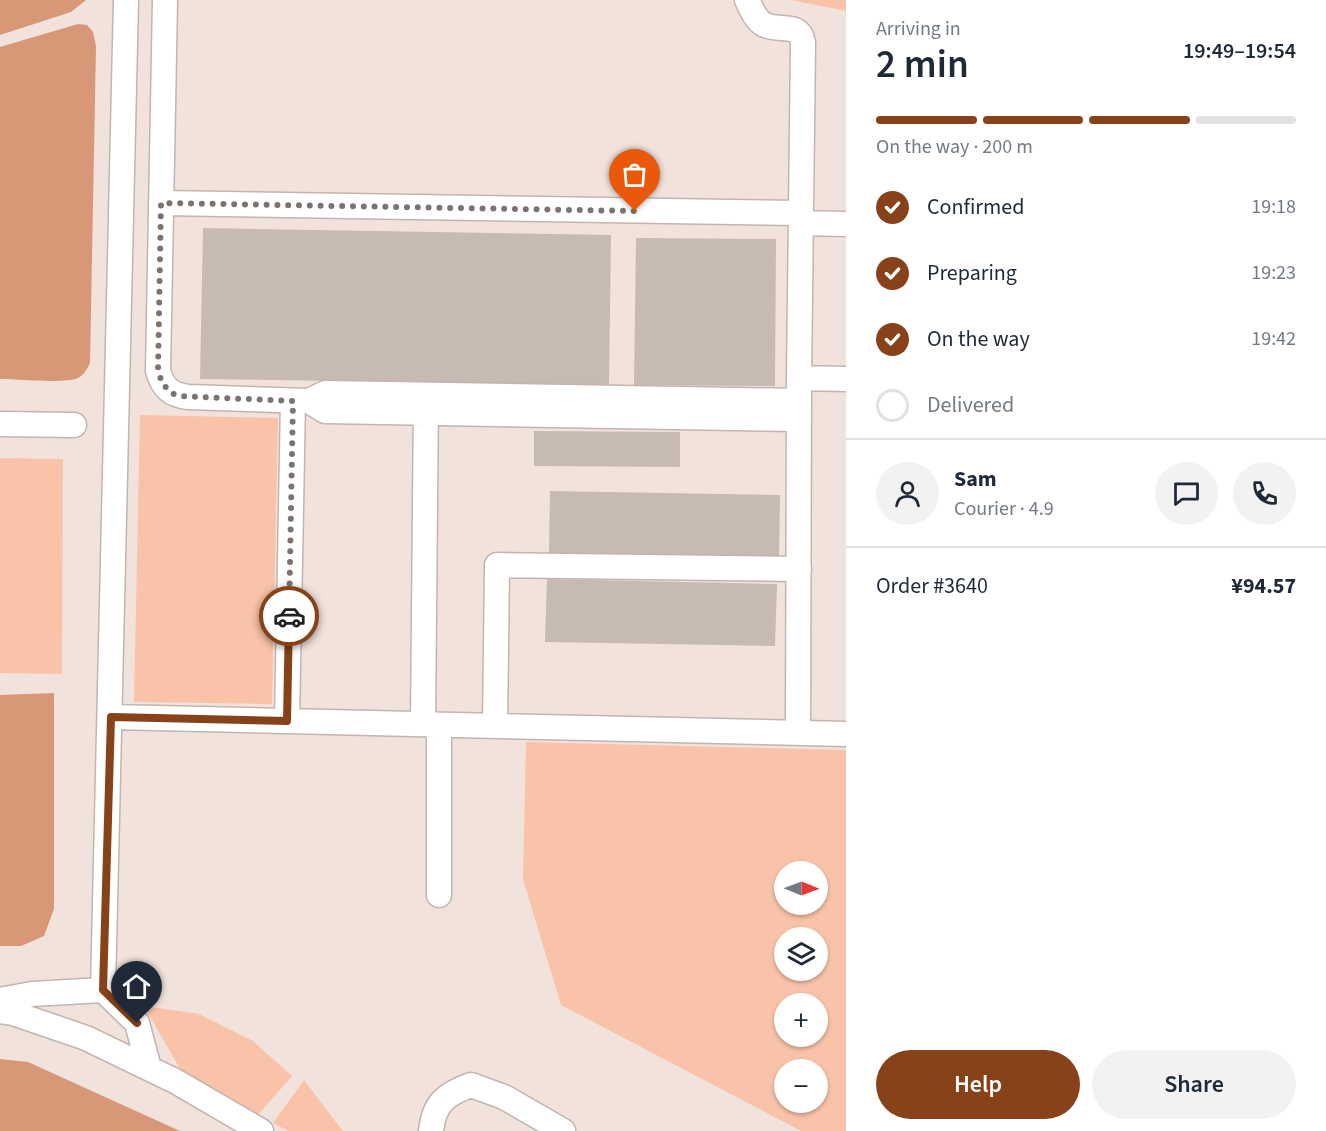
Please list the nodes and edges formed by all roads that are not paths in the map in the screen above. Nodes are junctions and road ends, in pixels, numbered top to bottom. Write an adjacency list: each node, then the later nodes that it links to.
1 (126, 0): 14 (street)
2 (165, 0): 4 (street)
3 (747, 0): 5 (street)
4 (161, 203): 5 (street); 9 (street)
5 (801, 218): 6 (street); 8 (street)
6 (846, 224)
7 (846, 379): 8 (street)
8 (797, 399): 10 (street); 13 (street)
9 (301, 401): 10 (street); 15 (street)
10 (426, 404): 16 (street)
11 (0, 424): 12 (street)
12 (74, 425)
13 (799, 569): 17 (street); 18 (street)
14 (111, 717): 15 (street); 21 (street)
15 (287, 721): 16 (street)
16 (431, 725): 17 (street); 20 (street)
17 (495, 726): 18 (street)
18 (798, 733): 19 (street)
19 (846, 734)
20 (439, 895)
21 (103, 990): 22 (street); 24 (street)
22 (0, 1000)
23 (0, 1011): 24 (street)
24 (149, 1068): 25 (street)
25 (261, 1131)
26 (431, 1131): 27 (street)
27 (563, 1131)

